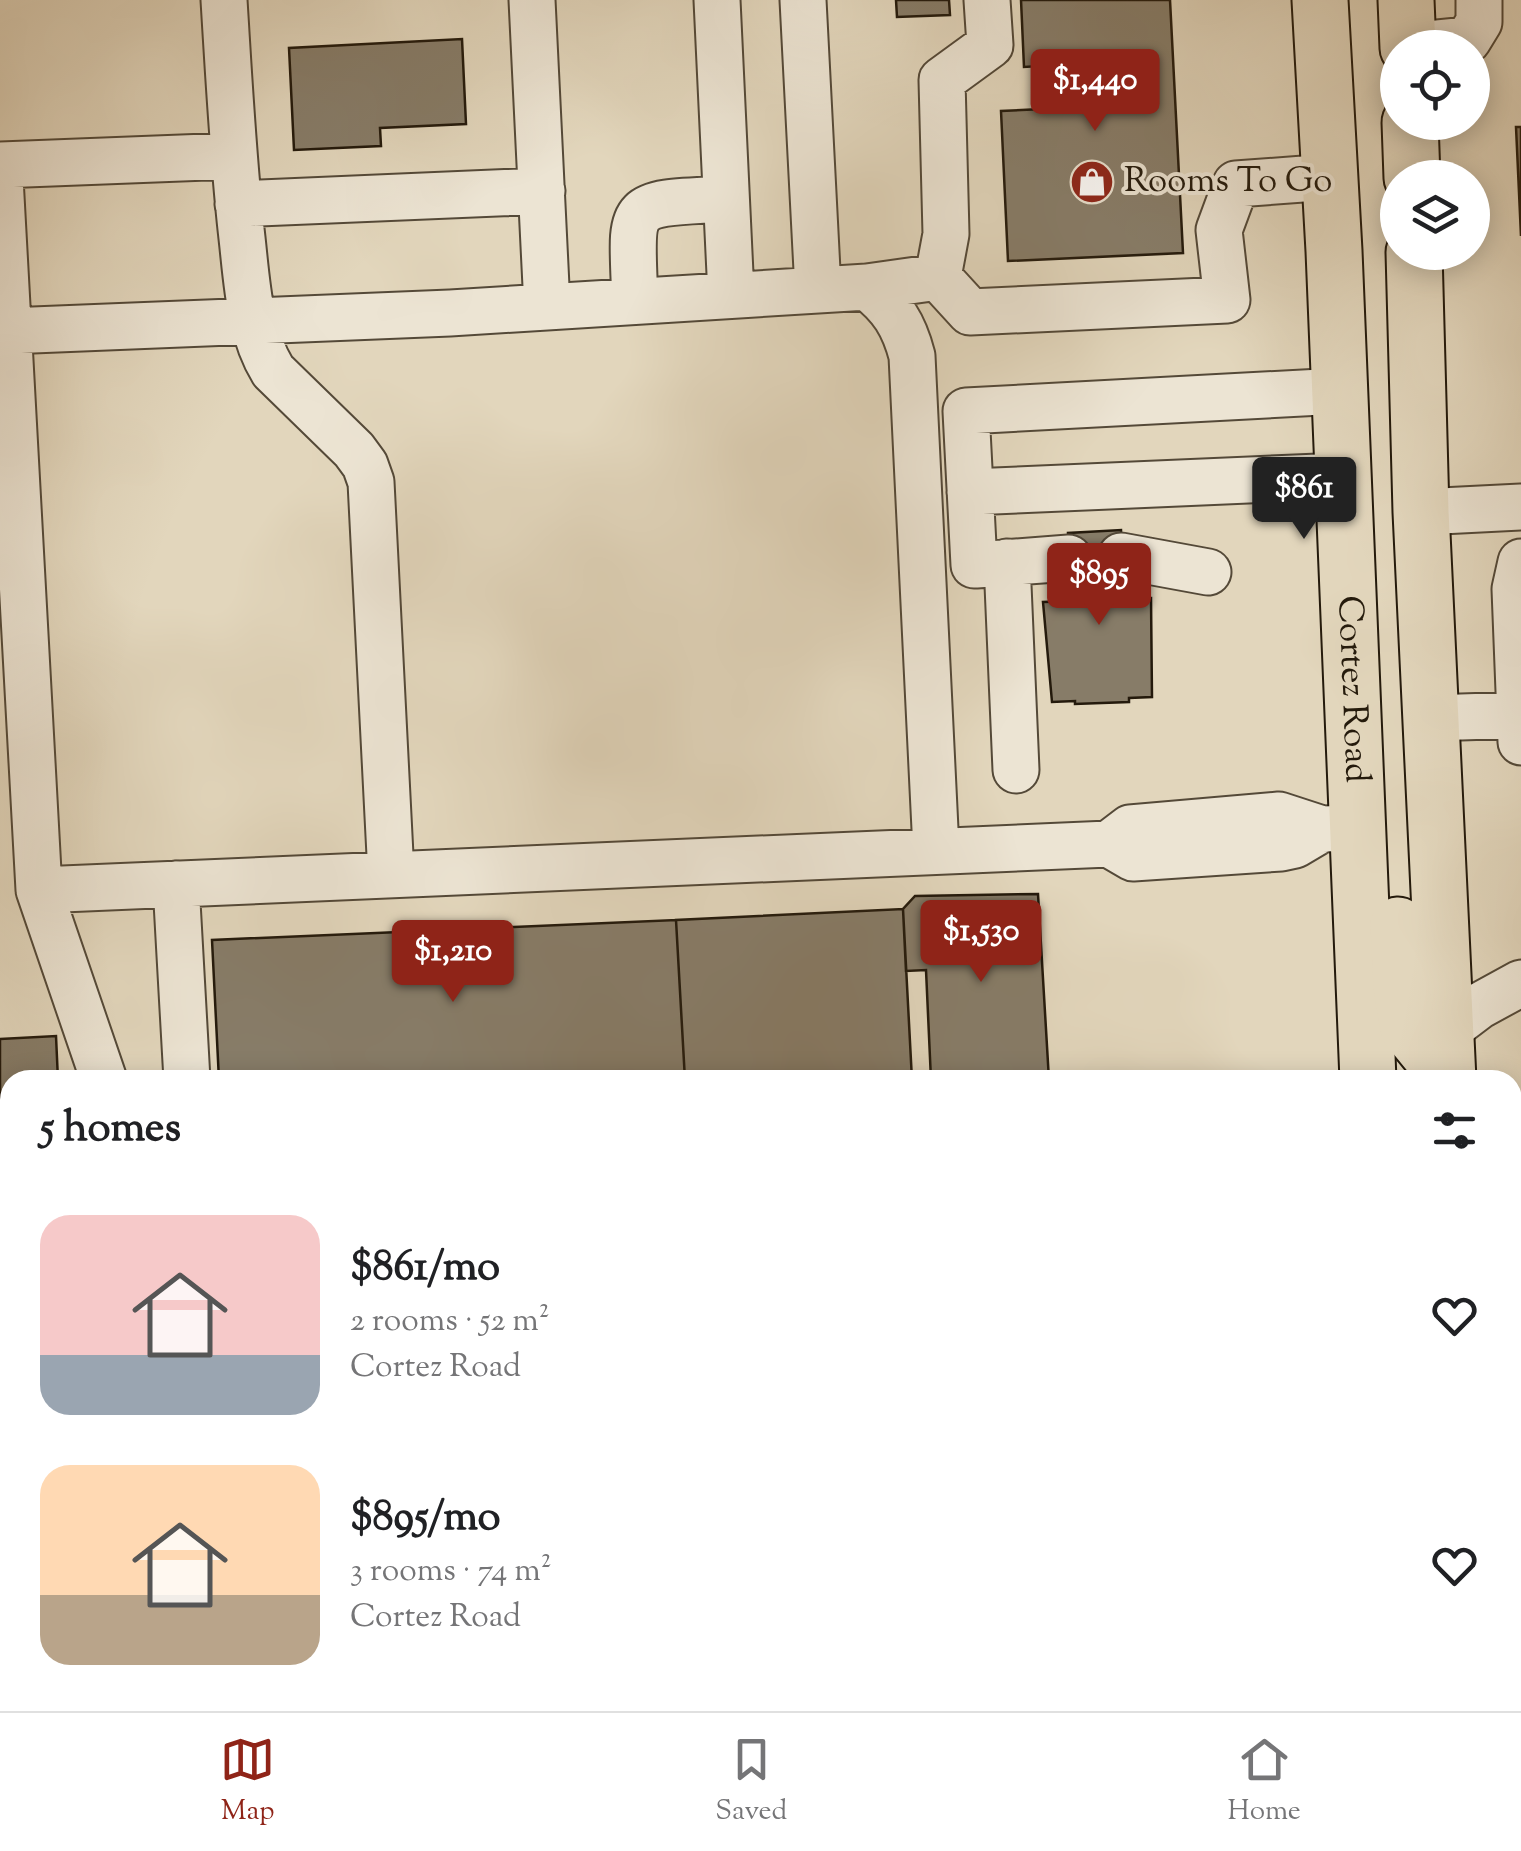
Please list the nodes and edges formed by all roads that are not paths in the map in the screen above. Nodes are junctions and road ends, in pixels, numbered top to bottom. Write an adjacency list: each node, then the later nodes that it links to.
1 (224, 0): 9 (street)
2 (532, 0): 13 (street)
3 (717, 0): 14 (street)
4 (803, 0): 20 (street)
5 (987, 0): 18 (street)
6 (1320, 0): 11 (main road, Cortez Road)
7 (1479, 0): 8 (street)
8 (1474, 30)
9 (232, 156): 10 (street); 15 (street)
10 (0, 165)
11 (1330, 177): 18 (street); 26 (main road, Cortez Road)
12 (0, 178): 16 (street)
13 (542, 191): 15 (street); 23 (street)
14 (726, 199): 21 (street); 22 (street)
15 (238, 204): 24 (street)
16 (2, 257): 25 (street)
17 (1414, 270): 30 (main road)
18 (938, 277): 19 (street)
19 (867, 287): 20 (street); 35 (street)
20 (818, 290): 21 (street)
21 (731, 295): 22 (street)
22 (635, 301): 23 (street)
23 (548, 307): 24 (street)
24 (253, 320): 25 (street); 42 (street)
25 (8, 331): 44 (street)
26 (1340, 391): 27 (main road, Cortez Road); 28 (street)
27 (1343, 476): 28 (street); 40 (main road, Cortez Road)
28 (970, 492): 34 (street)
29 (1521, 507): 30 (street)
30 (1421, 512): 37 (main road)
31 (1122, 556): 36 (street)
32 (1069, 558): 34 (street)
33 (1521, 562): 38 (street)
34 (990, 564): 35 (street); 39 (street)
35 (924, 570): 41 (street)
36 (1208, 572)
37 (1431, 718): 38 (street); 46 (main road)
38 (1520, 724)
39 (1016, 770)
40 (1340, 829): 41 (street); 46 (main road); 47 (main road, Cortez Road)
41 (936, 850): 42 (street)
42 (390, 875): 43 (street)
43 (176, 884): 44 (street); 49 (street)
44 (39, 890): 48 (street)
45 (1521, 983): 46 (street)
46 (1448, 1063)
47 (1372, 1069)
48 (101, 1070)
49 (187, 1070)

